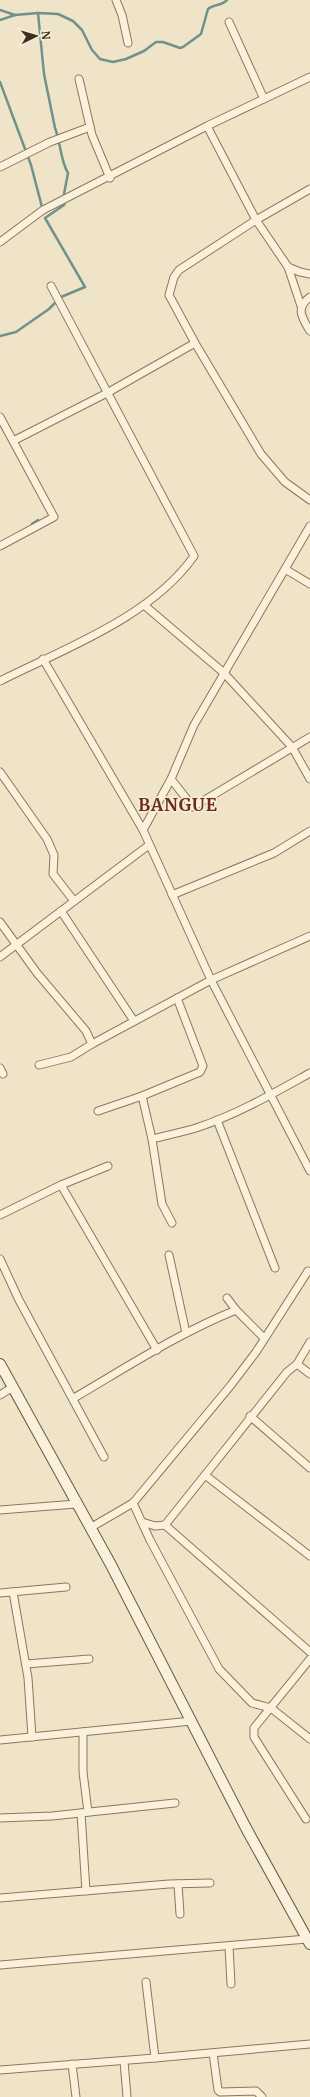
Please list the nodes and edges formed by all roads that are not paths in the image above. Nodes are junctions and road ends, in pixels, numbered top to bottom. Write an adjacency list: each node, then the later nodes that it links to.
1 (116, 0): 3 (street)
2 (229, 22): 6 (street)
3 (128, 43)
4 (310, 77): 6 (street)
5 (79, 79): 8 (street)
6 (264, 99): 7 (street)
7 (207, 126): 10 (street); 12 (street)
8 (90, 127): 9 (street); 10 (street)
9 (0, 167)
10 (110, 178): 13 (street)
11 (310, 189): 12 (street)
12 (256, 220): 14 (street); 20 (street)
13 (0, 242)
14 (288, 267): 15 (street); 18 (street)
15 (310, 274)
16 (50, 286): 21 (street)
17 (310, 298): 18 (street)
18 (301, 306): 19 (street)
19 (310, 331)
20 (194, 343): 21 (street); 24 (street)
21 (107, 393): 23 (street); 29 (street)
22 (0, 418): 23 (street)
23 (13, 441): 26 (street)
24 (310, 500)
25 (310, 526): 27 (street)
26 (0, 546)
27 (285, 569): 28 (street); 31 (street)
28 (310, 584)
29 (144, 604): 30 (street); 31 (street)
30 (43, 659): 32 (street); 38 (street)
31 (224, 673): 34 (street); 36 (street)
32 (0, 681)
33 (310, 737): 34 (street)
34 (292, 747): 36 (street); 37 (street)
35 (0, 772): 42 (street)
36 (171, 779): 38 (street)
37 (310, 779)
38 (143, 830): 40 (street)
39 (310, 831): 41 (street)
40 (149, 844): 41 (street); 42 (street)
41 (172, 895): 48 (street)
42 (74, 901): 43 (street)
43 (62, 911): 46 (street); 50 (street)
44 (0, 922): 46 (street)
45 (310, 936): 48 (street)
46 (17, 945): 47 (street); 51 (street)
47 (0, 957)
48 (211, 980): 49 (street); 54 (street)
49 (177, 998): 50 (street); 55 (street)
50 (134, 1021): 51 (street)
51 (92, 1044): 52 (street)
52 (38, 1065)
53 (310, 1073): 54 (street)
54 (270, 1095): 57 (street); 60 (street)
55 (142, 1096): 56 (street); 58 (street)
56 (98, 1110)
57 (217, 1120): 58 (street); 66 (street)
58 (152, 1139): 63 (street)
59 (108, 1166): 61 (street)
60 (310, 1171)
61 (61, 1186): 62 (street); 73 (street)
62 (0, 1215)
63 (172, 1223)
64 (169, 1255): 70 (street)
65 (0, 1259): 79 (street)
66 (275, 1268)
67 (309, 1270): 71 (street)
68 (227, 1298): 69 (street)
69 (236, 1310): 70 (street); 71 (street)
70 (186, 1333): 73 (street)
71 (264, 1338): 84 (street)
72 (310, 1342): 75 (street)
73 (157, 1350): 79 (street)
74 (0, 1364): 77 (main road)
75 (297, 1364): 76 (street); 80 (street)
76 (310, 1374)
77 (13, 1387): 78 (street); 85 (main road)
78 (0, 1395)
79 (74, 1398): 81 (street)
80 (250, 1416): 82 (street); 83 (street)
81 (104, 1457)
82 (310, 1468)
83 (205, 1475): 88 (street); 90 (street)
84 (133, 1503): 87 (street); 89 (street)
85 (76, 1504): 86 (street); 89 (main road)
86 (0, 1510)
87 (142, 1522): 88 (street); 98 (street)
88 (165, 1525): 94 (street)
89 (90, 1528): 99 (main road)
90 (310, 1556)
91 (66, 1587): 92 (street)
92 (13, 1592): 93 (street); 97 (street)
93 (0, 1593)
94 (310, 1652)
95 (90, 1659): 97 (street)
96 (310, 1659): 98 (street)
97 (26, 1664): 101 (street)
98 (271, 1708): 102 (street); 107 (street)
99 (192, 1722): 100 (street); 113 (main road)
100 (83, 1732): 101 (street); 105 (street)
101 (32, 1737): 103 (street)
102 (310, 1739)
103 (0, 1740)
104 (175, 1803): 105 (street)
105 (85, 1813): 106 (street); 110 (street)
106 (0, 1818)
107 (306, 1820)
108 (210, 1883): 109 (street)
109 (178, 1884): 110 (street); 112 (street)
110 (86, 1891): 111 (street)
111 (0, 1898)
112 (180, 1914)
113 (309, 1942): 114 (street)
114 (228, 1946): 115 (street); 117 (street)
115 (0, 1965)
116 (146, 1982): 120 (street)
117 (231, 1984)
118 (310, 2044): 119 (street)
119 (213, 2053): 120 (street); 126 (street)
120 (155, 2058): 121 (street)
121 (124, 2061): 122 (street); 125 (street)
122 (72, 2064): 123 (street); 124 (street)
123 (0, 2070)
124 (76, 2097)
125 (127, 2097)
126 (262, 2097)

